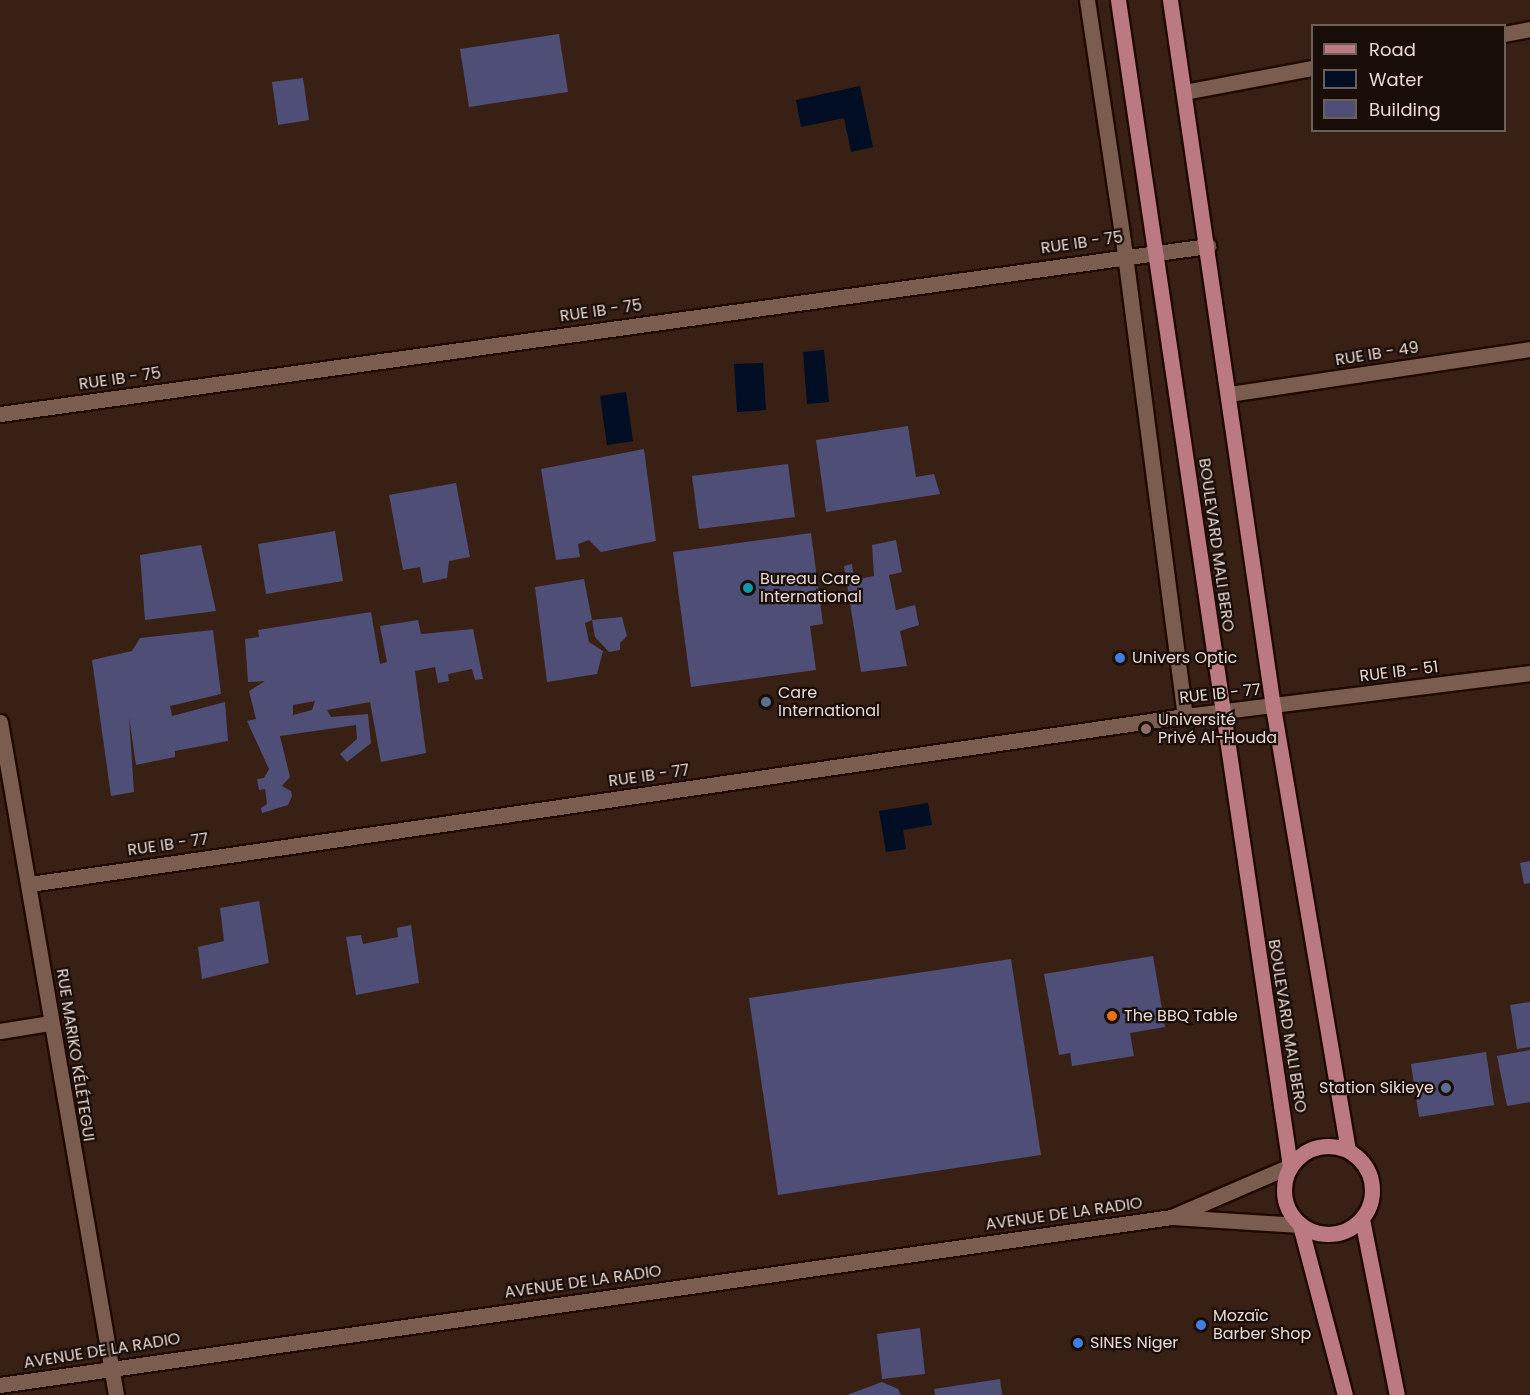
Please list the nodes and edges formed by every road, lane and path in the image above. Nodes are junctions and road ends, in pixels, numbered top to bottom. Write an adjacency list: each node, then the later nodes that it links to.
1 (1087, 0): 10 (street)
2 (1118, 0): 9 (main road, BOULEVARD MALI BERO)
3 (1170, 0): 7 (main road, BOULEVARD MALI BERO)
4 (1530, 29): 5 (street)
5 (1506, 34)
6 (1311, 68): 7 (street)
7 (1184, 92): 8 (main road, BOULEVARD MALI BERO)
8 (1208, 246): 9 (street, RUE IB - 75); 12 (main road, BOULEVARD MALI BERO)
9 (1156, 251): 10 (street, RUE IB - 75); 16 (main road, BOULEVARD MALI BERO)
10 (1125, 255): 13 (street, RUE IB - 75); 17 (street)
11 (1530, 349): 12 (street, RUE IB - 49)
12 (1229, 394): 15 (main road, BOULEVARD MALI BERO)
13 (0, 414)
14 (1530, 673): 15 (street, RUE IB - 51)
15 (1273, 707): 16 (street, RUE IB - 77); 22 (main road, BOULEVARD MALI BERO)
16 (1222, 714): 17 (street, RUE IB - 77); 23 (main road, BOULEVARD MALI BERO)
17 (1185, 716): 19 (street, RUE IB - 77)
18 (0, 722): 19 (street, RUE MARIKO KÉLÉTEGUI)
19 (30, 884): 20 (street, RUE MARIKO KÉLÉTEGUI)
20 (50, 1023): 21 (street); 27 (street, RUE MARIKO KÉLÉTEGUI)
21 (0, 1031)
22 (1348, 1149): 23 (main road); 25 (main road)
23 (1290, 1166): 24 (street, AVENUE DE LA RADIO); 26 (main road)
24 (1172, 1217): 26 (street, AVENUE DE LA RADIO); 27 (street, AVENUE DE LA RADIO)
25 (1362, 1219): 26 (main road); 31 (main road)
26 (1300, 1225): 30 (main road)
27 (111, 1367): 28 (street, AVENUE DE LA RADIO); 29 (street, RUE MARIKO KÉLÉTEGUI)
28 (0, 1385)
29 (116, 1395)
30 (1345, 1395)
31 (1397, 1395)

